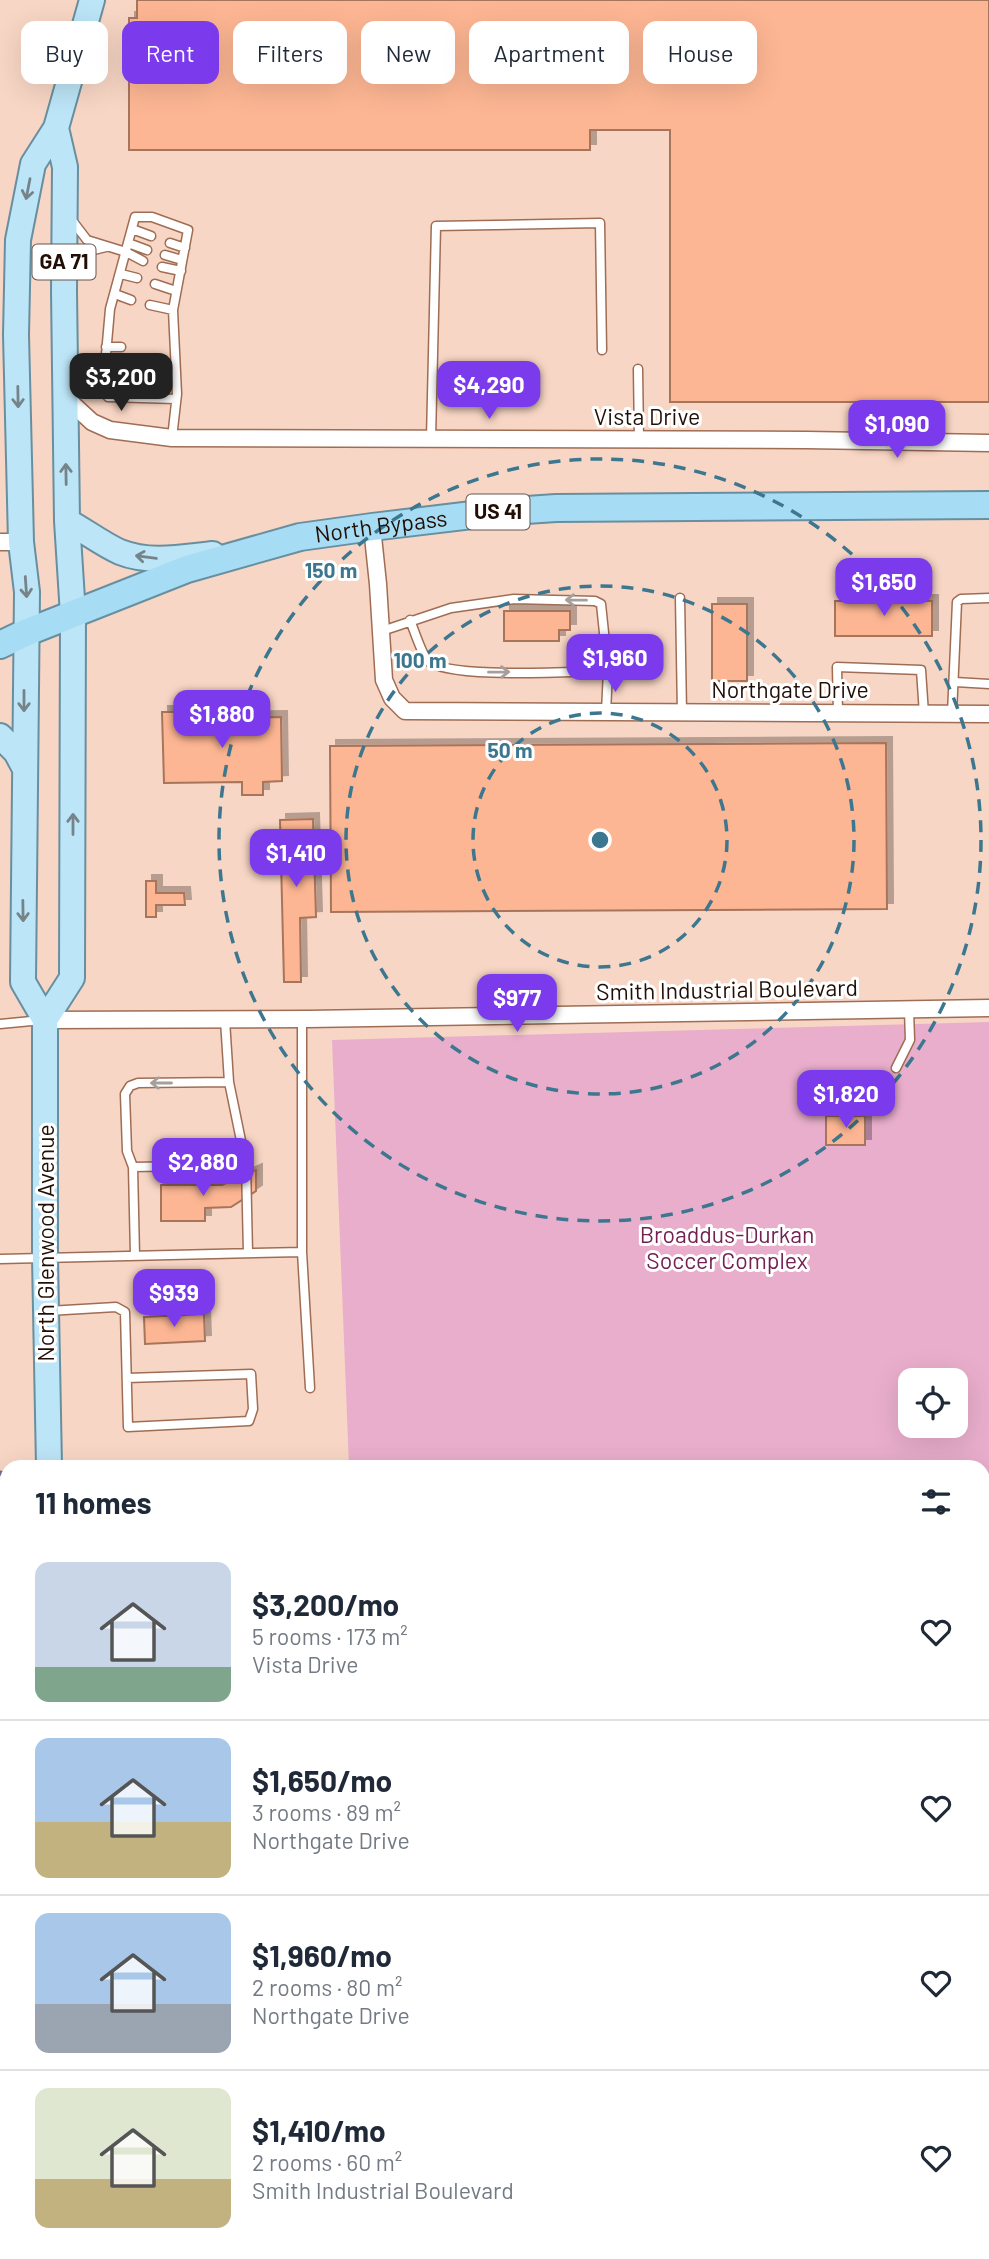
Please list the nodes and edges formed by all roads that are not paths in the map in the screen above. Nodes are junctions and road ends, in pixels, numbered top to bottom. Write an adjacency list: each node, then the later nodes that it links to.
1 (92, 0): 2 (main road, GA 71)
2 (56, 128): 3 (main road, GA 71); 42 (main road, GA 71, one-way to 42)
3 (63, 208): 7 (lane); 19 (main road, GA 71)
4 (132, 229): 5 (lane); 8 (lane); 9 (lane)
5 (151, 236)
6 (170, 243): 9 (lane)
7 (109, 246): 8 (lane); 19 (lane)
8 (127, 248): 10 (lane); 13 (lane); 16 (lane)
9 (185, 248): 12 (lane)
10 (147, 250)
11 (166, 255): 12 (lane)
12 (183, 260): 15 (lane)
13 (142, 261)
14 (162, 267): 15 (lane)
15 (181, 271): 20 (lane)
16 (121, 274): 17 (lane); 21 (lane)
17 (137, 278)
18 (155, 284): 20 (lane)
19 (64, 291): 33 (main road, GA 71)
20 (176, 291): 24 (lane)
21 (115, 294): 22 (lane); 25 (lane)
22 (131, 300)
23 (150, 305): 24 (lane)
24 (173, 310): 31 (lane)
25 (107, 347): 26 (lane); 28 (lane)
26 (121, 347)
27 (601, 351): 36 (lane)
28 (105, 365): 29 (lane); 34 (lane)
29 (119, 365)
30 (165, 366): 31 (lane)
31 (175, 366): 34 (lane)
32 (638, 369): 37 (lane)
33 (65, 397): 35 (street, Vista Drive); 40 (main road, GA 71, one-way to 33)
34 (176, 399): 35 (lane)
35 (172, 438): 36 (street, Vista Drive)
36 (432, 439): 37 (street, Vista Drive)
37 (639, 439): 38 (street, Vista Drive)
38 (989, 443)
39 (989, 505): 41 (highway, North Bypass / US 41)
40 (67, 521): 43 (main road, one-way to 40); 46 (main road, GA 71)
41 (372, 527): 43 (highway, North Bypass / US 41); 48 (street, Northgate Drive)
42 (11, 542): 49 (main road, GA 71, one-way to 49)
43 (263, 548): 46 (highway, North Bypass / US 41)
44 (680, 598): 55 (lane)
45 (989, 598): 52 (lane)
46 (73, 615): 49 (highway, North Bypass / US 41); 65 (main road, one-way to 46)
47 (410, 620): 48 (lane); 51 (lane, one-way to 51); 51 (lane, one-way to 47)
48 (379, 632): 54 (street, Northgate Drive)
49 (25, 633): 50 (highway, North Bypass / US 41); 61 (main road, one-way to 61)
50 (0, 645)
51 (608, 671): 54 (lane)
52 (955, 682): 53 (lane); 58 (lane)
53 (989, 684)
54 (606, 712): 55 (street, Northgate Drive)
55 (682, 713): 56 (street, Northgate Drive)
56 (838, 713): 57 (street, Northgate Drive); 57 (lane)
57 (924, 714): 58 (street, Northgate Drive)
58 (952, 714): 59 (street, Northgate Drive)
59 (989, 714)
60 (0, 736): 61 (main road)
61 (24, 767): 65 (main road, one-way to 65)
62 (989, 1008): 63 (street, Smith Industrial Boulevard)
63 (909, 1010): 64 (street, Smith Industrial Boulevard); 68 (lane)
64 (302, 1019): 66 (street, Smith Industrial Boulevard); 72 (lane)
65 (45, 1020): 66 (street, Smith Industrial Boulevard); 67 (lane); 75 (main road, North Glenwood Avenue)
66 (225, 1020): 69 (lane)
67 (0, 1024)
68 (896, 1068)
69 (229, 1082): 70 (lane); 71 (lane, one-way to 71)
70 (246, 1165): 71 (lane); 73 (lane)
71 (133, 1167): 74 (lane)
72 (302, 1252): 73 (lane); 79 (lane)
73 (248, 1253): 74 (lane)
74 (135, 1256): 75 (lane)
75 (45, 1258): 76 (lane); 77 (main road, North Glenwood Avenue)
76 (0, 1259)
77 (45, 1311): 78 (lane); 80 (main road, North Glenwood Avenue)
78 (127, 1378): 78 (lane)
79 (310, 1388)
80 (49, 1460)
81 (0, 2242): 82 (lane)
82 (0, 2259)

